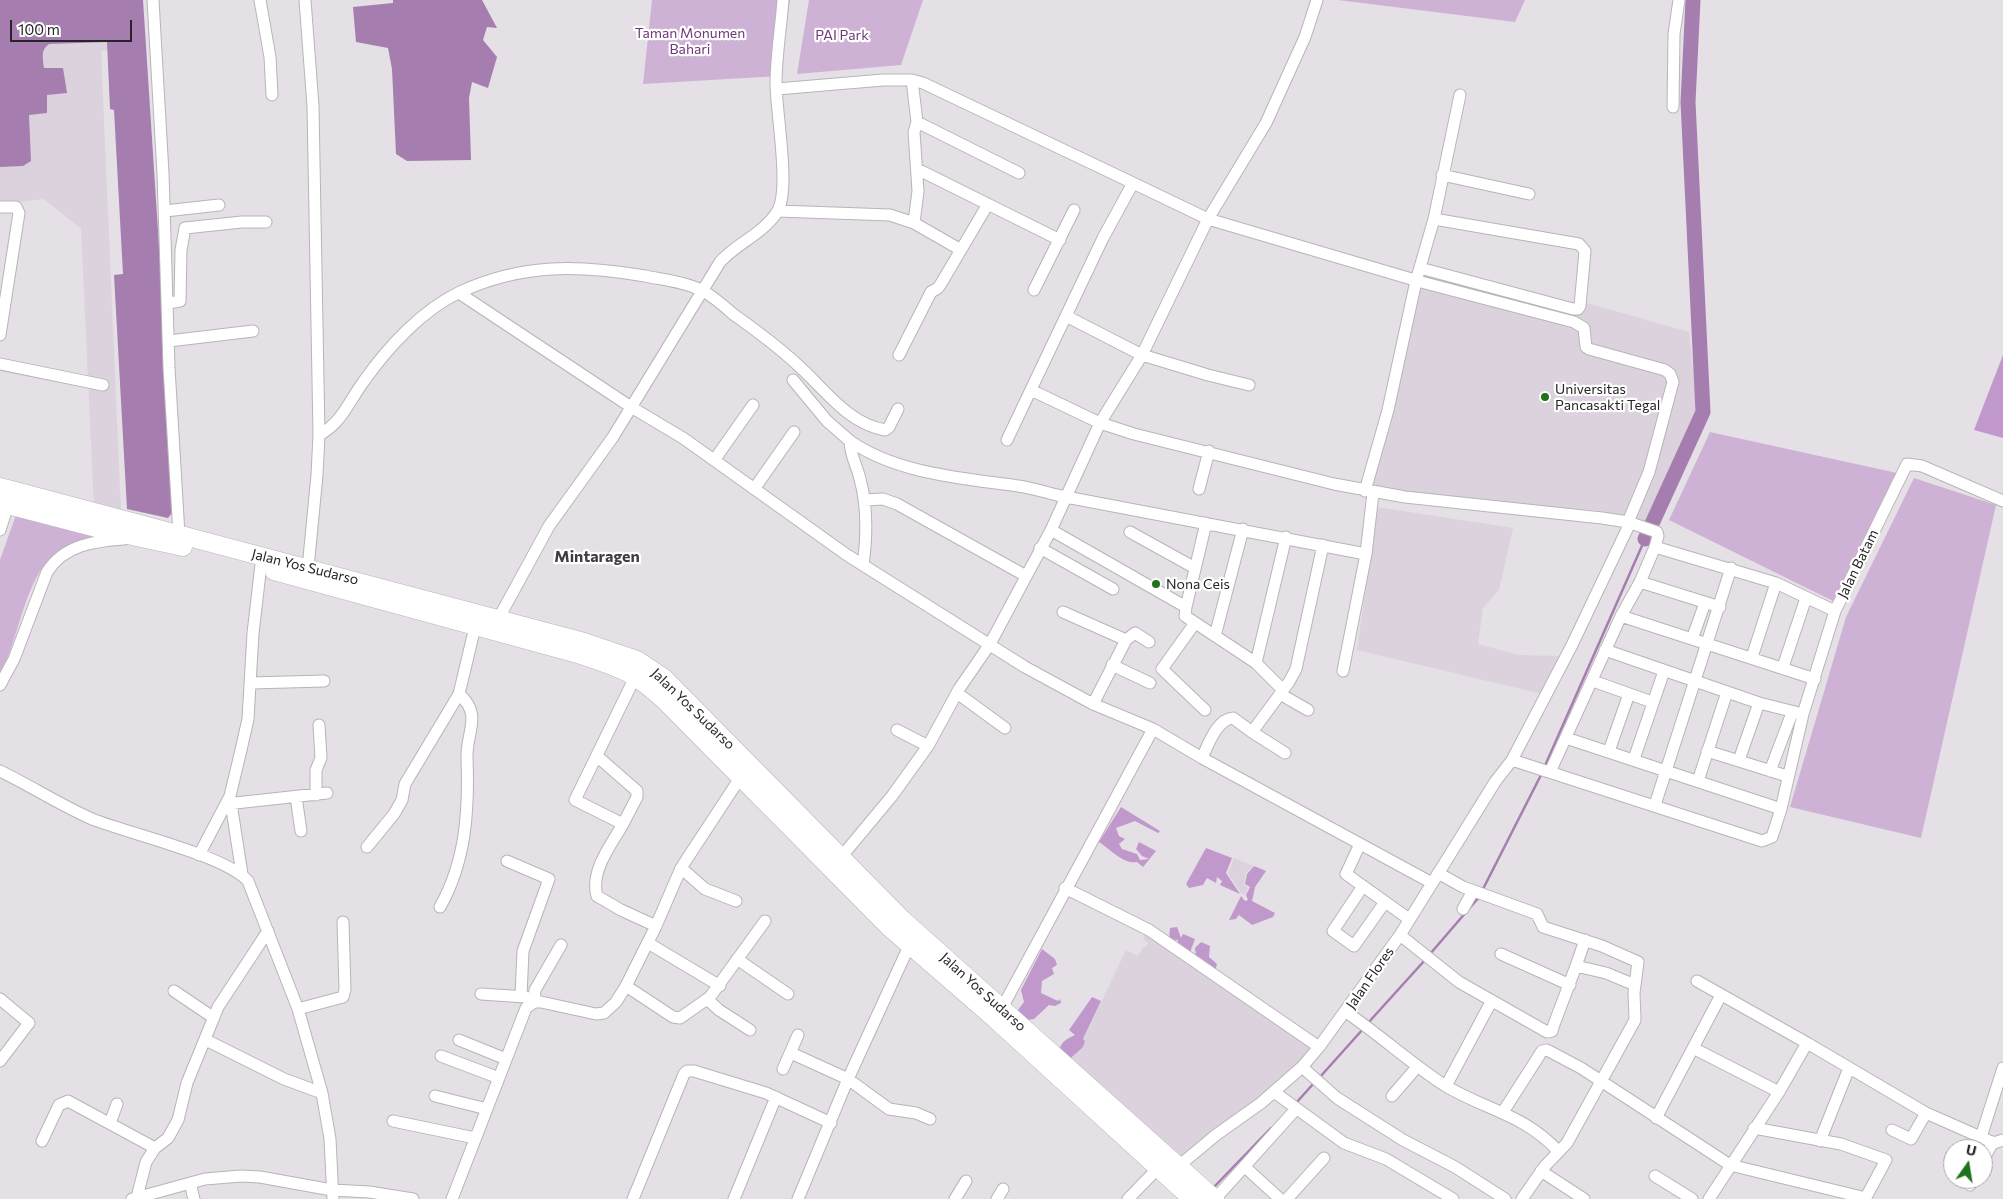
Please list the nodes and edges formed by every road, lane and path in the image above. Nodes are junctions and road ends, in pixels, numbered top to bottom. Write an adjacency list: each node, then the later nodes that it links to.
1 (153, 0): 22 (street)
2 (260, 0): 9 (street)
3 (305, 0): 53 (street)
4 (783, 0): 8 (street)
5 (1317, 0): 24 (street)
6 (1679, 0): 11 (street)
7 (912, 80): 8 (street); 12 (street); 16 (street)
8 (776, 89): 23 (street)
9 (272, 95)
10 (1460, 95): 15 (street)
11 (1673, 107)
12 (917, 122): 13 (street); 14 (street)
13 (917, 169): 18 (street); 27 (street)
14 (1019, 172)
15 (1442, 175): 17 (street); 25 (street)
16 (1133, 183): 24 (street); 37 (street)
17 (1529, 194)
18 (988, 204): 28 (street); 29 (street)
19 (219, 205): 22 (street)
20 (0, 207): 35 (street)
21 (1074, 210): 28 (street)
22 (165, 211): 36 (street)
23 (778, 211): 27 (street); 33 (street)
24 (1208, 219): 31 (street); 42 (street)
25 (1434, 219): 30 (street); 30 (street)
26 (266, 222): 36 (street)
27 (914, 222): 29 (street)
28 (1060, 240): 32 (street)
29 (961, 250): 41 (street)
30 (1420, 268): 31 (street)
31 (1416, 281): 61 (street); 67 (street, Jalan Flores)
32 (1034, 290)
33 (703, 291): 34 (street); 49 (street); 50 (street)
34 (459, 293): 49 (street); 53 (street)
35 (3, 294): 39 (street)
36 (168, 303): 40 (street)
37 (1066, 316): 42 (street); 47 (street)
38 (253, 331): 40 (street)
39 (0, 335)
40 (169, 341): 72 (street)
41 (899, 355)
42 (1142, 355): 46 (street); 51 (street)
43 (0, 364): 45 (street)
44 (793, 380): 55 (street)
45 (103, 385)
46 (1249, 385)
47 (1031, 390): 51 (street); 54 (street)
48 (753, 405): 57 (street)
49 (631, 407): 57 (street); 96 (street)
50 (898, 408)
51 (1100, 423): 56 (street); 62 (street)
52 (794, 432): 59 (street)
53 (319, 435): 81 (street)
54 (1007, 440)
55 (850, 441): 62 (street); 63 (street)
56 (1209, 451): 60 (street); 61 (street)
57 (715, 459): 59 (street)
58 (0, 487): 72 (highway, Jalan Yos Sudarso)
59 (754, 489): 80 (street)
60 (1199, 489)
61 (1369, 492): 67 (street); 78 (street)
62 (1066, 498): 66 (street); 70 (street)
63 (864, 500): 80 (street); 84 (street)
64 (2003, 501): 92 (street, Jalan Batam)
65 (4, 504): 69 (street); 74 (highway, Jalan Yos Sudarso)
66 (1206, 523): 68 (street); 82 (street)
67 (1633, 523): 76 (street); 143 (street, Jalan Flores)
68 (1243, 529): 73 (street); 98 (street)
69 (0, 530)
70 (1050, 530): 77 (street); 90 (street)
71 (1130, 532): 82 (street)
72 (179, 534): 79 (highway, Jalan Yos Sudarso)
73 (1286, 537): 75 (street); 106 (street)
74 (143, 538): 79 (highway, Jalan Yos Sudarso); 118 (street)
75 (1324, 545): 78 (street); 119 (street)
76 (1655, 547): 83 (street, Jalan Batam); 85 (street)
77 (1040, 548): 84 (street); 87 (street)
78 (1366, 554): 110 (street)
79 (261, 561): 81 (highway, Jalan Yos Sudarso); 97 (highway, Jalan Yos Sudarso); 116 (street)
80 (863, 565): 102 (street)
81 (308, 568): 96 (highway, Jalan Yos Sudarso)
82 (1195, 568): 90 (street)
83 (1731, 568): 86 (street, Jalan Batam); 91 (street)
84 (1026, 576): 102 (street)
85 (1640, 582): 89 (street); 94 (street)
86 (1776, 583): 88 (street, Jalan Batam); 105 (street)
87 (1113, 590)
88 (1806, 598): 92 (street, Jalan Batam); 108 (street)
89 (1706, 603): 91 (street); 99 (street)
90 (1186, 607): 95 (street)
91 (1720, 607): 103 (street)
92 (1835, 611): 113 (street)
93 (1063, 612): 100 (street)
94 (1621, 616): 99 (street); 104 (street)
95 (1195, 623): 98 (street); 127 (street)
96 (495, 625): 97 (highway, Jalan Yos Sudarso); 109 (highway, Jalan Yos Sudarso)
97 (476, 627): 122 (street)
98 (1215, 636): 106 (street)
99 (1692, 639): 103 (street)
100 (1126, 640): 101 (street); 107 (street)
101 (1148, 642)
102 (990, 644): 121 (street); 126 (street)
103 (1708, 644): 105 (street); 112 (street)
104 (1605, 650): 111 (street); 115 (street)
105 (1752, 657): 108 (street)
106 (1256, 663): 119 (street)
107 (1112, 665): 117 (street); 126 (street)
108 (1783, 667): 113 (street)
109 (639, 669): 140 (street); 150 (highway, Jalan Yos Sudarso); 162 (highway, Jalan Yos Sudarso)
110 (1343, 671)
111 (1664, 671): 112 (street); 124 (street)
112 (1694, 679): 120 (street); 145 (street)
113 (1815, 679): 129 (street)
114 (324, 681): 116 (street)
115 (1593, 681): 123 (street); 135 (street)
116 (251, 683): 153 (street)
117 (1150, 683)
118 (0, 686)
119 (1281, 692): 128 (street); 134 (street)
120 (1728, 692): 125 (street); 138 (street)
121 (957, 693): 131 (street); 136 (street)
122 (459, 694): 159 (street); 171 (street)
123 (1629, 694): 124 (street); 137 (street)
124 (1652, 702): 142 (street)
125 (1759, 703): 129 (street); 144 (street)
126 (1093, 704): 132 (street)
127 (1205, 710)
128 (1308, 710)
129 (1797, 713): 146 (street); 149 (street)
130 (320, 725): 152 (street)
131 (1005, 728)
132 (1153, 729): 141 (street); 167 (street)
133 (897, 730): 136 (street)
134 (1252, 732): 139 (street); 141 (street)
135 (1566, 738): 137 (street); 147 (street)
136 (928, 746): 162 (street)
137 (1609, 751): 142 (street)
138 (1707, 751): 144 (street); 151 (street)
139 (1285, 753)
140 (598, 757): 156 (street); 156 (street)
141 (1202, 758): 158 (street)
142 (1634, 759): 145 (street)
143 (1512, 760): 147 (street); 165 (street, Jalan Flores)
144 (1739, 760): 146 (street)
145 (1666, 770): 151 (street); 154 (street)
146 (1770, 771): 149 (street)
147 (1548, 772): 154 (street)
148 (1, 773): 160 (street)
149 (1787, 776): 155 (street)
150 (740, 778): 162 (highway, Jalan Yos Sudarso); 163 (street)
151 (1698, 781): 155 (street)
152 (296, 797): 153 (street); 157 (street)
153 (229, 801): 160 (street); 164 (street)
154 (1655, 805): 155 (street)
155 (1781, 809)
156 (623, 824): 176 (street)
157 (301, 831)
158 (1360, 844): 165 (street); 166 (street)
159 (367, 847)
160 (199, 855): 164 (street)
161 (507, 861): 196 (street)
162 (836, 863): 181 (highway, Jalan Yos Sudarso); 199 (highway, Jalan Yos Sudarso)
163 (681, 868): 169 (street); 176 (street)
164 (242, 874): 177 (street)
165 (1435, 878): 168 (street); 173 (street, Jalan Flores)
166 (1363, 886): 170 (street); 170 (street)
167 (1065, 888): 199 (street); 208 (street)
168 (1478, 891): 172 (street); 179 (street)
169 (736, 901)
170 (1385, 902): 173 (street)
171 (440, 907)
172 (1463, 909)
173 (1409, 919): 178 (street, Jalan Flores)
174 (765, 920): 184 (street)
175 (343, 922): 200 (street)
176 (656, 926): 180 (street)
177 (268, 931): 200 (street); 202 (street)
178 (1400, 935): 198 (street); 201 (street, Jalan Flores)
179 (1585, 940): 185 (street); 187 (street)
180 (648, 943): 188 (street); 189 (street)
181 (910, 944): 220 (street); 249 (highway, Jalan Yos Sudarso)
182 (561, 945): 196 (street)
183 (1501, 954): 190 (street)
184 (737, 959): 189 (street); 193 (street)
185 (1576, 966): 187 (street); 190 (street)
186 (1697, 981): 194 (street)
187 (1635, 985): 221 (street)
188 (626, 986): 196 (street); 197 (street)
189 (720, 986): 197 (street)
190 (1570, 986): 198 (street)
191 (174, 991): 202 (street)
192 (481, 994): 196 (street)
193 (788, 994)
194 (1721, 995): 207 (street); 209 (street)
195 (0, 999): 213 (street)
196 (529, 999): 212 (street)
197 (707, 999): 203 (street)
198 (1491, 1002): 222 (street)
199 (1002, 1008): 249 (highway, Jalan Yos Sudarso)
200 (298, 1009): 225 (street)
201 (1346, 1012): 208 (street, Jalan Flores); 215 (street)
202 (214, 1018): 205 (street)
203 (750, 1030)
204 (798, 1035): 210 (street)
205 (206, 1040): 225 (street); 246 (street)
206 (458, 1040): 212 (street)
207 (1807, 1043): 216 (street); 224 (street)
208 (1319, 1047): 214 (street, Jalan Flores)
209 (1693, 1048): 224 (street); 234 (street)
210 (791, 1053): 218 (street); 220 (street)
211 (441, 1056): 219 (street)
212 (506, 1058): 219 (street)
213 (0, 1061)
214 (1302, 1067): 223 (street, Jalan Flores); 271 (street)
215 (1417, 1067): 222 (street); 227 (street)
216 (1849, 1068): 233 (street); 244 (street)
217 (2003, 1068): 241 (street)
218 (783, 1069)
219 (499, 1078): 231 (street)
220 (848, 1079): 235 (street); 237 (street)
221 (1600, 1081): 232 (street); 234 (street); 247 (street)
222 (1446, 1086): 232 (street)
223 (1274, 1092): 230 (street); 249 (street, Jalan Flores)
224 (1779, 1092): 239 (street)
225 (322, 1093): 256 (street)
226 (435, 1096): 231 (street)
227 (1392, 1096)
228 (776, 1097): 237 (street); 263 (street); 264 (street)
229 (117, 1104): 238 (street)
230 (1291, 1106): 251 (street); 270 (street)
231 (487, 1109): 242 (street)
232 (1504, 1112): 247 (street)
233 (1926, 1113): 240 (street); 241 (street)
234 (1656, 1118): 250 (street)
235 (930, 1119)
236 (393, 1120): 242 (street)
237 (831, 1123): 265 (street)
238 (110, 1124): 243 (street); 246 (street)
239 (1754, 1128): 244 (street); 250 (street)
240 (1892, 1130)
241 (1980, 1136): 245 (street)
242 (475, 1138): 262 (street)
243 (42, 1141)
244 (1820, 1141): 259 (street)
245 (1998, 1141)
246 (155, 1148): 258 (street)
247 (1558, 1152): 252 (street)
248 (1324, 1158): 269 (street)
249 (1167, 1164): 257 (highway); 267 (street, Jalan Flores)
250 (1730, 1165): 259 (street); 275 (street)
251 (1245, 1167): 257 (street); 268 (street)
252 (1541, 1171): 272 (street); 273 (street)
253 (1655, 1176): 274 (street)
254 (966, 1181): 266 (street)
255 (190, 1183): 256 (street); 258 (street); 260 (street)
256 (333, 1195): 261 (street)
257 (1204, 1197)
258 (135, 1198)
259 (1866, 1198)
260 (194, 1199)
261 (413, 1199)
262 (452, 1199)
263 (633, 1199)
264 (734, 1199)
265 (798, 1199)
266 (955, 1199)
267 (1128, 1199)
268 (1280, 1199)
269 (1287, 1199)
270 (1453, 1199)
271 (1505, 1199)
272 (1522, 1199)
273 (1584, 1199)
274 (1692, 1199)
275 (1709, 1199)

